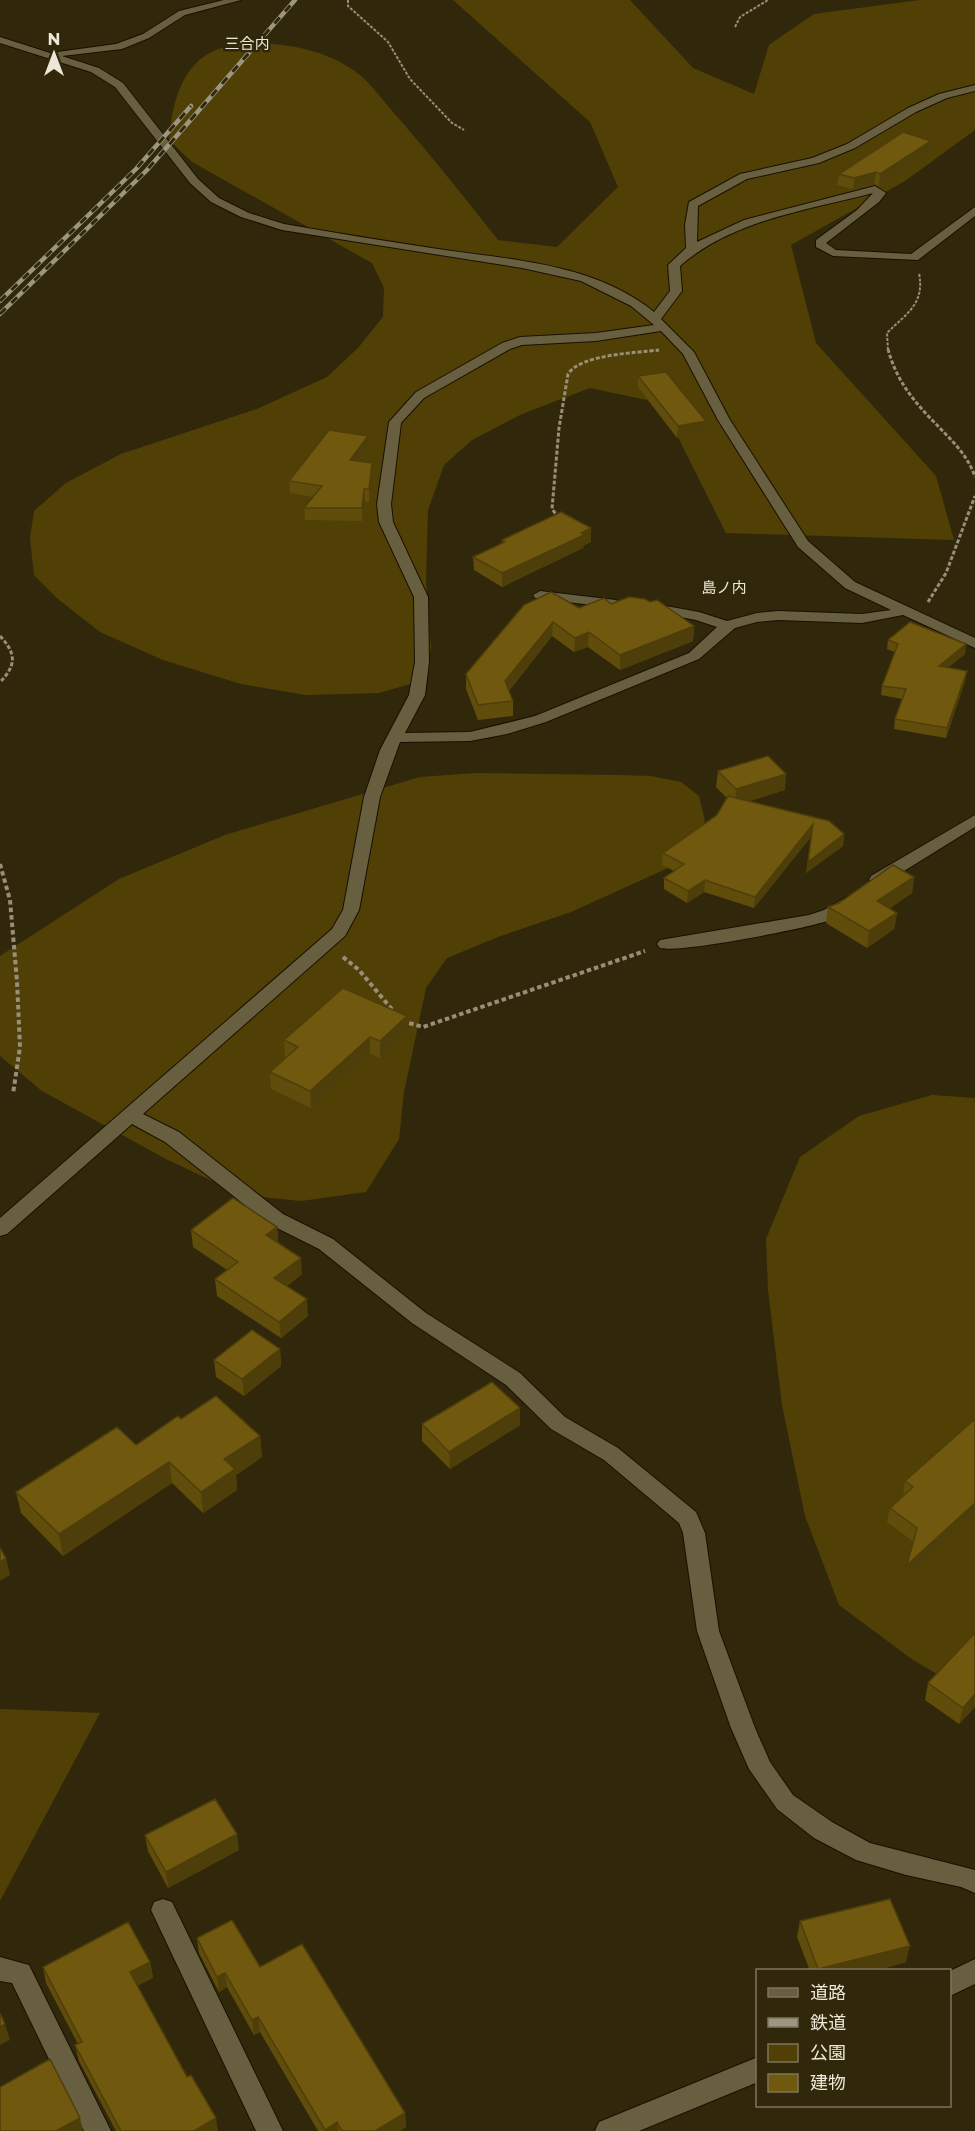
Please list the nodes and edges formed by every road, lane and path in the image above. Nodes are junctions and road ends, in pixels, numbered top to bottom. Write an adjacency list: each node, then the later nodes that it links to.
1 (236, 0): 6 (street)
2 (348, 0): 8 (path)
3 (768, 0): 4 (path)
4 (735, 27)
5 (0, 40): 6 (street)
6 (49, 55): 12 (street)
7 (975, 88): 10 (street)
8 (464, 130)
9 (975, 210): 11 (street)
10 (692, 249): 11 (street); 12 (street)
11 (914, 258): 14 (path)
12 (660, 323): 13 (street); 23 (street)
13 (683, 346): 16 (path); 18 (street)
14 (975, 477)
15 (975, 496): 18 (path)
16 (566, 522)
17 (540, 595): 19 (street)
18 (908, 614): 19 (street); 21 (street)
19 (729, 626): 23 (street)
20 (0, 636): 22 (path)
21 (975, 644)
22 (0, 682)
23 (395, 737): 27 (street)
24 (975, 820): 26 (street)
25 (0, 864): 28 (path)
26 (666, 944): 27 (path)
27 (322, 946): 29 (street)
28 (13, 1094)
29 (132, 1116): 30 (street); 31 (street)
30 (0, 1229)
31 (975, 1882)
32 (163, 1910): 38 (street)
33 (0, 1969): 37 (street)
34 (975, 1971): 35 (street)
35 (951, 1983)
36 (756, 2070): 39 (street)
37 (98, 2131)
38 (270, 2131)
39 (608, 2131)

